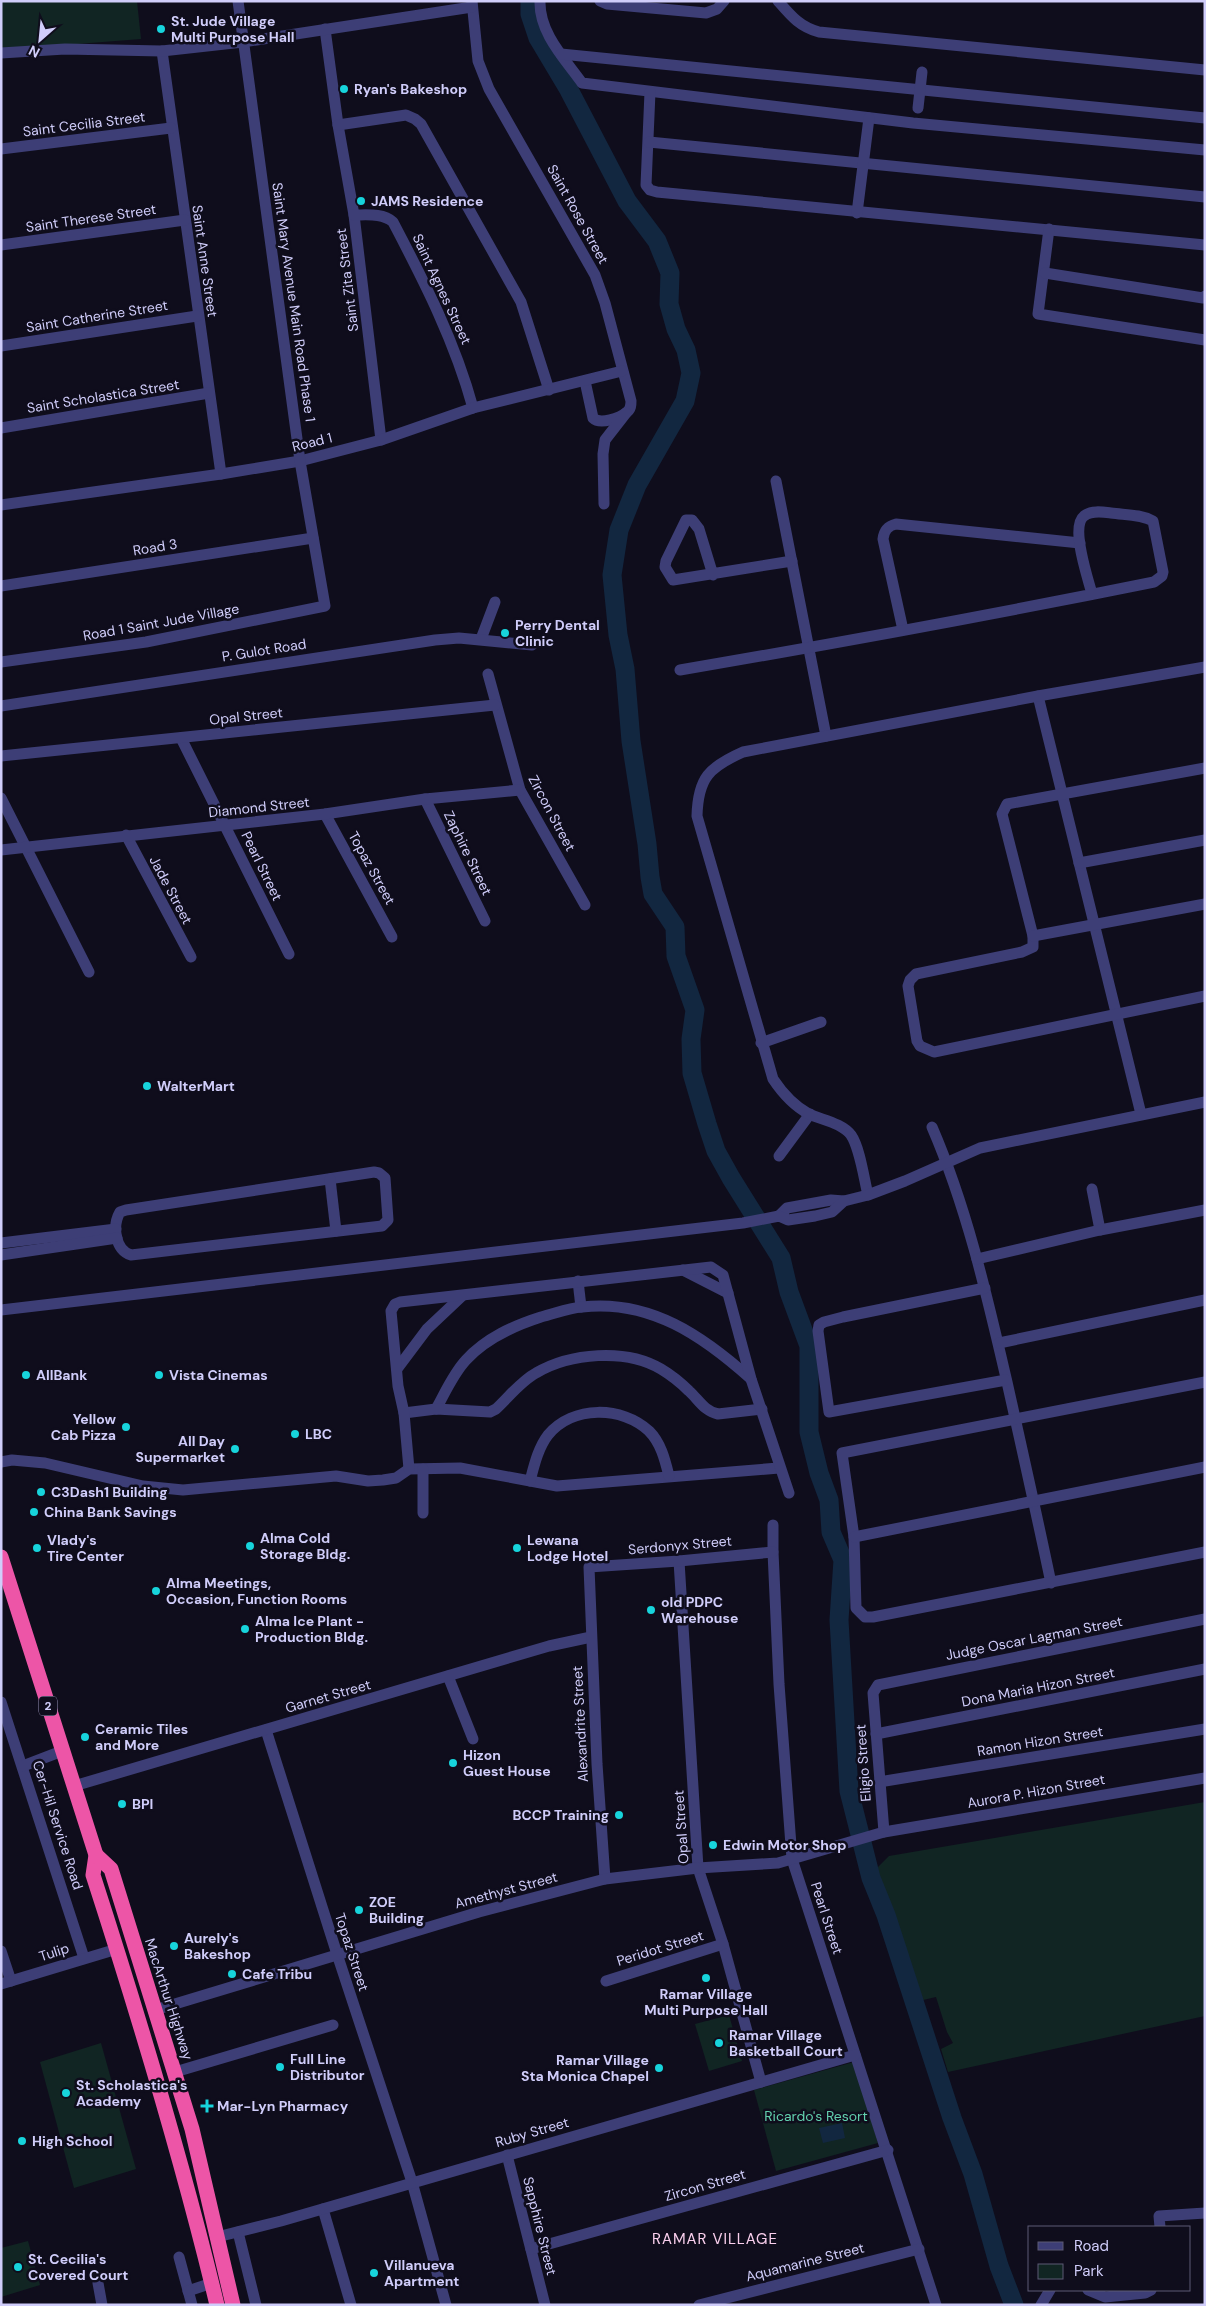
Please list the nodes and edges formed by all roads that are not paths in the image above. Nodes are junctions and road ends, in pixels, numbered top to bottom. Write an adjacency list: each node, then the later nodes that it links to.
1 (238, 1): 9 (street, Saint Mary Avenue Main Road Phase 1)
2 (540, 1): 12 (street)
3 (600, 1): 7 (street)
4 (724, 1): 7 (street)
5 (778, 1): 13 (street)
6 (472, 4): 8 (street); 38 (street, Saint Rose Street)
7 (656, 5)
8 (325, 29): 9 (street); 20 (street, Saint Zita Street)
9 (243, 42): 10 (street); 46 (street, Saint Mary Avenue Main Road Phase 1)
10 (162, 51): 11 (street); 21 (street, Saint Anne Street)
11 (1, 53)
12 (561, 54): 15 (street); 16 (street)
13 (1205, 70)
14 (922, 72): 15 (street)
15 (920, 89): 17 (street); 19 (street)
16 (650, 92): 18 (street); 22 (street)
17 (918, 108)
18 (869, 118): 24 (street); 25 (street)
19 (1205, 118)
20 (338, 125): 28 (street, Saint Zita Street); 40 (street)
21 (171, 128): 23 (street, Saint Cecilia Street); 29 (street, Saint Anne Street)
22 (648, 142): 25 (street); 27 (street)
23 (1, 149)
24 (1205, 150)
25 (863, 164): 26 (street); 27 (street)
26 (1205, 197)
27 (857, 213): 30 (street)
28 (354, 214): 42 (street, Saint Agnes Street); 45 (street, Saint Zita Street)
29 (184, 220): 31 (street, Saint Therese Street); 35 (street, Saint Anne Street)
30 (1049, 229): 32 (street); 33 (street)
31 (1, 245)
32 (1205, 245)
33 (1045, 273): 34 (street); 36 (street)
34 (1205, 296)
35 (197, 316): 37 (street, Saint Catherine Street); 41 (street, Saint Anne Street)
36 (1205, 340)
37 (1, 346)
38 (622, 371): 39 (street, Road 1); 43 (street, Saint Rose Street)
39 (585, 381): 40 (street, Road 1); 43 (street)
40 (548, 390): 42 (street, Road 1)
41 (209, 393): 44 (street, Saint Scholastica Street); 47 (street, Saint Anne Street)
42 (473, 408): 45 (street, Road 1)
43 (626, 413): 49 (street)
44 (1, 428)
45 (381, 440): 46 (street, Road 1)
46 (300, 461): 47 (street, Road 1); 51 (street, Saint Mary Avenue Main Road Phase 1)
47 (221, 474): 50 (street, Road 1)
48 (776, 481): 53 (street)
49 (604, 504)
50 (1, 505)
51 (313, 538): 55 (street, Road 3); 58 (street, Saint Mary Avenue Main Road Phase 1)
52 (1080, 543): 56 (street); 56 (street); 59 (street)
53 (792, 561): 54 (street); 62 (street)
54 (713, 575): 54 (street)
55 (1, 586)
56 (1092, 594): 59 (street)
57 (495, 602): 60 (street)
58 (325, 606): 63 (street, Road 1 Saint Jude Village)
59 (903, 630): 62 (street)
60 (481, 639): 61 (street, P. Gulot Road); 69 (street, P. Gulot Road)
61 (532, 645)
62 (810, 648): 65 (street); 70 (street)
63 (1, 662)
64 (1205, 667): 67 (street)
65 (680, 670)
66 (488, 674): 68 (street, Zircon Street)
67 (1038, 696): 70 (street); 75 (street)
68 (495, 705): 71 (street, Opal Street); 74 (street, Zircon Street)
69 (1, 706)
70 (826, 736): 97 (street)
71 (181, 738): 72 (street, Opal Street); 79 (street, Pearl Street)
72 (1, 756)
73 (1205, 768): 75 (street)
74 (520, 790): 77 (street, Diamond Street); 86 (street, Zircon Street)
75 (1060, 794): 84 (street); 89 (street)
76 (1, 798): 82 (street)
77 (425, 799): 78 (street, Diamond Street); 87 (street, Zaphire Street)
78 (326, 814): 79 (street, Diamond Street); 90 (street, Topaz Street)
79 (225, 826): 80 (street, Diamond Street); 91 (street, Pearl Street)
80 (126, 835): 82 (street, Diamond Street); 92 (street, Jade Street)
81 (1205, 840): 84 (street)
82 (27, 848): 83 (street, Diamond Street); 93 (street)
83 (1, 850)
84 (1079, 863): 88 (street)
85 (1205, 904): 88 (street)
86 (585, 905)
87 (485, 921)
88 (1094, 925): 89 (street); 95 (street)
89 (1033, 936): 95 (street)
90 (392, 937)
91 (289, 954)
92 (191, 958)
93 (89, 972)
94 (1205, 996): 95 (street)
95 (1116, 1015): 100 (street)
96 (821, 1022): 97 (street)
97 (761, 1043): 99 (street)
98 (1205, 1102): 100 (street)
99 (810, 1114): 102 (street); 106 (street)
100 (1141, 1114): 103 (street)
101 (932, 1127): 103 (street)
102 (779, 1156)
103 (946, 1161): 106 (street); 113 (street)
104 (330, 1178): 109 (street); 109 (street); 110 (street)
105 (1092, 1189): 108 (street)
106 (868, 1195): 121 (street)
107 (1205, 1210): 108 (street)
108 (1100, 1230): 113 (street)
109 (336, 1231): 110 (street)
110 (117, 1234): 111 (street); 112 (street)
111 (1, 1243)
112 (1, 1255)
113 (977, 1258): 116 (street)
114 (683, 1270): 115 (street); 117 (street); 117 (street)
115 (578, 1281): 118 (street); 120 (street)
116 (984, 1288): 122 (street); 125 (street)
117 (728, 1293): 124 (street)
118 (462, 1296): 123 (street); 123 (street)
119 (1205, 1300): 122 (street)
120 (581, 1307): 124 (street); 127 (street)
121 (1, 1310)
122 (999, 1343): 125 (street)
123 (396, 1369): 129 (street)
124 (751, 1379): 128 (street)
125 (1006, 1380): 130 (street)
126 (1205, 1382): 130 (street)
127 (436, 1409): 128 (street); 129 (street)
128 (762, 1409): 133 (street)
129 (404, 1413): 134 (street)
130 (1016, 1420): 139 (street); 142 (street)
131 (1, 1462): 134 (street)
132 (1205, 1467): 139 (street)
133 (779, 1468): 136 (street); 138 (street)
134 (409, 1469): 135 (street)
135 (423, 1469): 137 (street); 140 (street)
136 (669, 1476): 137 (street); 137 (street)
137 (530, 1482)
138 (789, 1493)
139 (1034, 1502): 142 (street); 148 (street)
140 (423, 1514)
141 (773, 1525): 143 (street, Pearl Street)
142 (854, 1537): 148 (street)
143 (773, 1552): 146 (street, Serdonyx Street); 167 (street, Pearl Street)
144 (1205, 1552): 148 (street)
145 (1, 1557): 159 (highway, MacArthur Highway / 2)
146 (679, 1562): 147 (street, Serdonyx Street); 168 (street, Opal Street)
147 (589, 1567): 150 (street, Alexandrite Street)
148 (1051, 1583)
149 (1205, 1619): 153 (street, Judge Oscar Lagman Street)
150 (591, 1637): 152 (street, Garnet Street); 169 (street, Alexandrite Street)
151 (1205, 1669): 157 (street, Dona Maria Hizon Street)
152 (448, 1676): 156 (street, Garnet Street); 158 (street)
153 (873, 1693): 157 (street, Eligio Street)
154 (1, 1702): 160 (street, Cer-Hil Service Road)
155 (1205, 1729): 162 (street, Ramon Hizon Street)
156 (266, 1730): 163 (street, Garnet Street); 173 (street, Topaz Street)
157 (876, 1734): 162 (street, Eligio Street)
158 (473, 1739)
159 (62, 1751): 160 (street); 163 (highway, MacArthur Highway / 2)
160 (23, 1766): 174 (street, Cer-Hil Service Road)
161 (1205, 1778): 164 (street, Aurora P. Hizon Street)
162 (879, 1782): 164 (street, Eligio Street)
163 (74, 1786): 166 (highway, MacArthur Highway / 2)
164 (884, 1832): 165 (street, Aurora P. Hizon Street)
165 (872, 1836): 167 (street, Amethyst Street)
166 (96, 1855): 171 (highway, MacArthur Highway / 2); 177 (highway, MacArthur Highway / 2)
167 (792, 1859): 168 (street, Amethyst Street); 179 (street, Pearl Street)
168 (698, 1868): 169 (street, Amethyst Street); 170 (street, Opal Street)
169 (605, 1879): 173 (street, Amethyst Street)
170 (723, 1944): 175 (street, Peridot Street); 181 (street, Opal Street)
171 (117, 1949): 174 (street, Tulip); 194 (highway, MacArthur Highway / 2)
172 (1, 1952): 176 (street)
173 (337, 1954): 177 (street, Amethyst Street); 184 (street, Topaz Street)
174 (84, 1958): 176 (street, Tulip)
175 (606, 1981)
176 (6, 1982)
177 (155, 2010): 180 (highway, MacArthur Highway / 2)
178 (333, 2025): 180 (street)
179 (854, 2055): 181 (street, Ruby Street); 182 (street, Pearl Street)
180 (175, 2072): 189 (highway, MacArthur Highway / 2)
181 (761, 2082): 183 (street, Ruby Street)
182 (888, 2150): 190 (street, Pearl Street); 191 (street, Zircon Street)
183 (507, 2155): 184 (street, Ruby Street); 191 (street, Sapphire Street)
184 (412, 2182): 185 (street, Ruby Street); 205 (street, Topaz Street)
185 (323, 2209): 188 (street, Ruby Street); 204 (street)
186 (1205, 2213): 187 (street)
187 (1160, 2226)
188 (238, 2232): 189 (street, Ruby Street); 203 (street)
189 (217, 2237): 202 (highway, MacArthur Highway / 2)
190 (918, 2249): 207 (street, Aquamarine Street); 208 (street, Pearl Street)
191 (531, 2250): 206 (street, Sapphire Street)
192 (179, 2257): 195 (street)
193 (98, 2283): 199 (street)
194 (212, 2283): 195 (street); 201 (highway, MacArthur Highway / 2)
195 (188, 2291): 200 (street)
196 (1049, 2291): 209 (street)
197 (1090, 2291): 198 (street)
198 (1149, 2291)
199 (102, 2305)
200 (192, 2305)
201 (217, 2305)
202 (233, 2305)
203 (256, 2305)
204 (350, 2305)
205 (446, 2305)
206 (545, 2305)
207 (699, 2305)
208 (936, 2305)
209 (1041, 2305)

